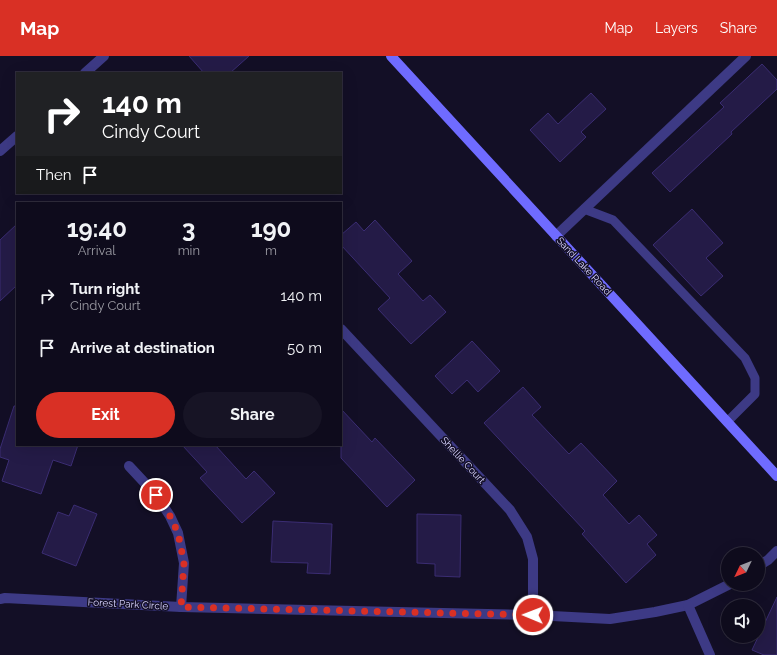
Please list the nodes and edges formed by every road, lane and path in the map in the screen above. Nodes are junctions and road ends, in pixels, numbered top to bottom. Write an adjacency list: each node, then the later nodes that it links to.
1 (104, 56): 4 (street)
2 (391, 56): 8 (street, Sand Lake Road)
3 (746, 56): 7 (street)
4 (86, 72)
5 (16, 137): 6 (street)
6 (0, 151)
7 (584, 209): 8 (street); 10 (lane)
8 (556, 236): 10 (street, Sand Lake Road)
9 (342, 329): 19 (street, Shellie Court)
10 (728, 422): 12 (street, Sand Lake Road)
11 (129, 466): 18 (street)
12 (777, 476)
13 (777, 551): 14 (street)
14 (765, 562)
15 (721, 588): 17 (street, Forest Park Circle)
16 (0, 599): 18 (street, Forest Park Circle)
17 (688, 605): 19 (street, Forest Park Circle); 20 (street)
18 (181, 607): 19 (street, Forest Park Circle)
19 (533, 615)
20 (710, 655)

